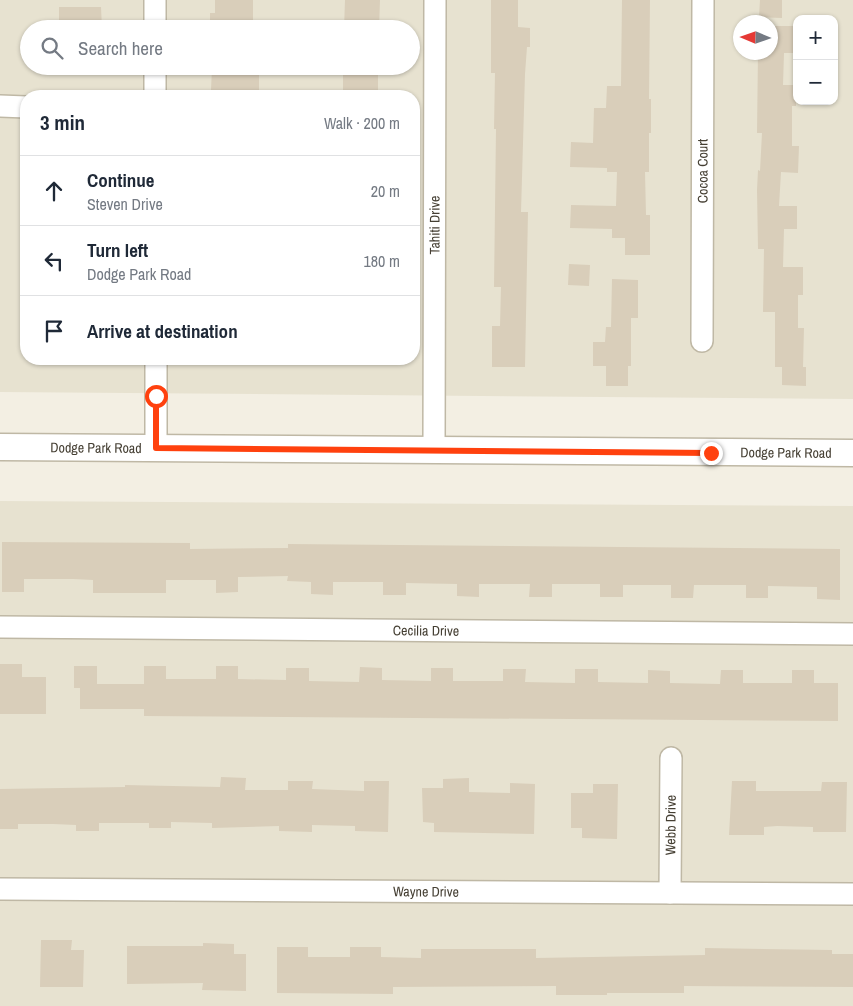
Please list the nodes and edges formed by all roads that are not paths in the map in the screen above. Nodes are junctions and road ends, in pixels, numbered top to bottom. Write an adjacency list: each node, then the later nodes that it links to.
1 (155, 0): 4 (street)
2 (436, 0): 13 (street, Tahiti Drive)
3 (704, 0): 9 (street, Cocoa Court)
4 (155, 20)
5 (155, 75): 6 (street)
6 (155, 90)
7 (0, 106): 8 (street)
8 (20, 107)
9 (702, 341)
10 (156, 365): 12 (street)
11 (0, 447): 12 (street, Dodge Park Road)
12 (156, 448): 13 (street, Dodge Park Road)
13 (434, 450): 14 (street, Dodge Park Road)
14 (853, 453)
15 (0, 627): 16 (street, Cecilia Drive)
16 (853, 634)
17 (671, 758): 19 (street, Webb Drive)
18 (0, 889): 19 (street, Wayne Drive)
19 (670, 893): 20 (street, Wayne Drive)
20 (853, 894)

